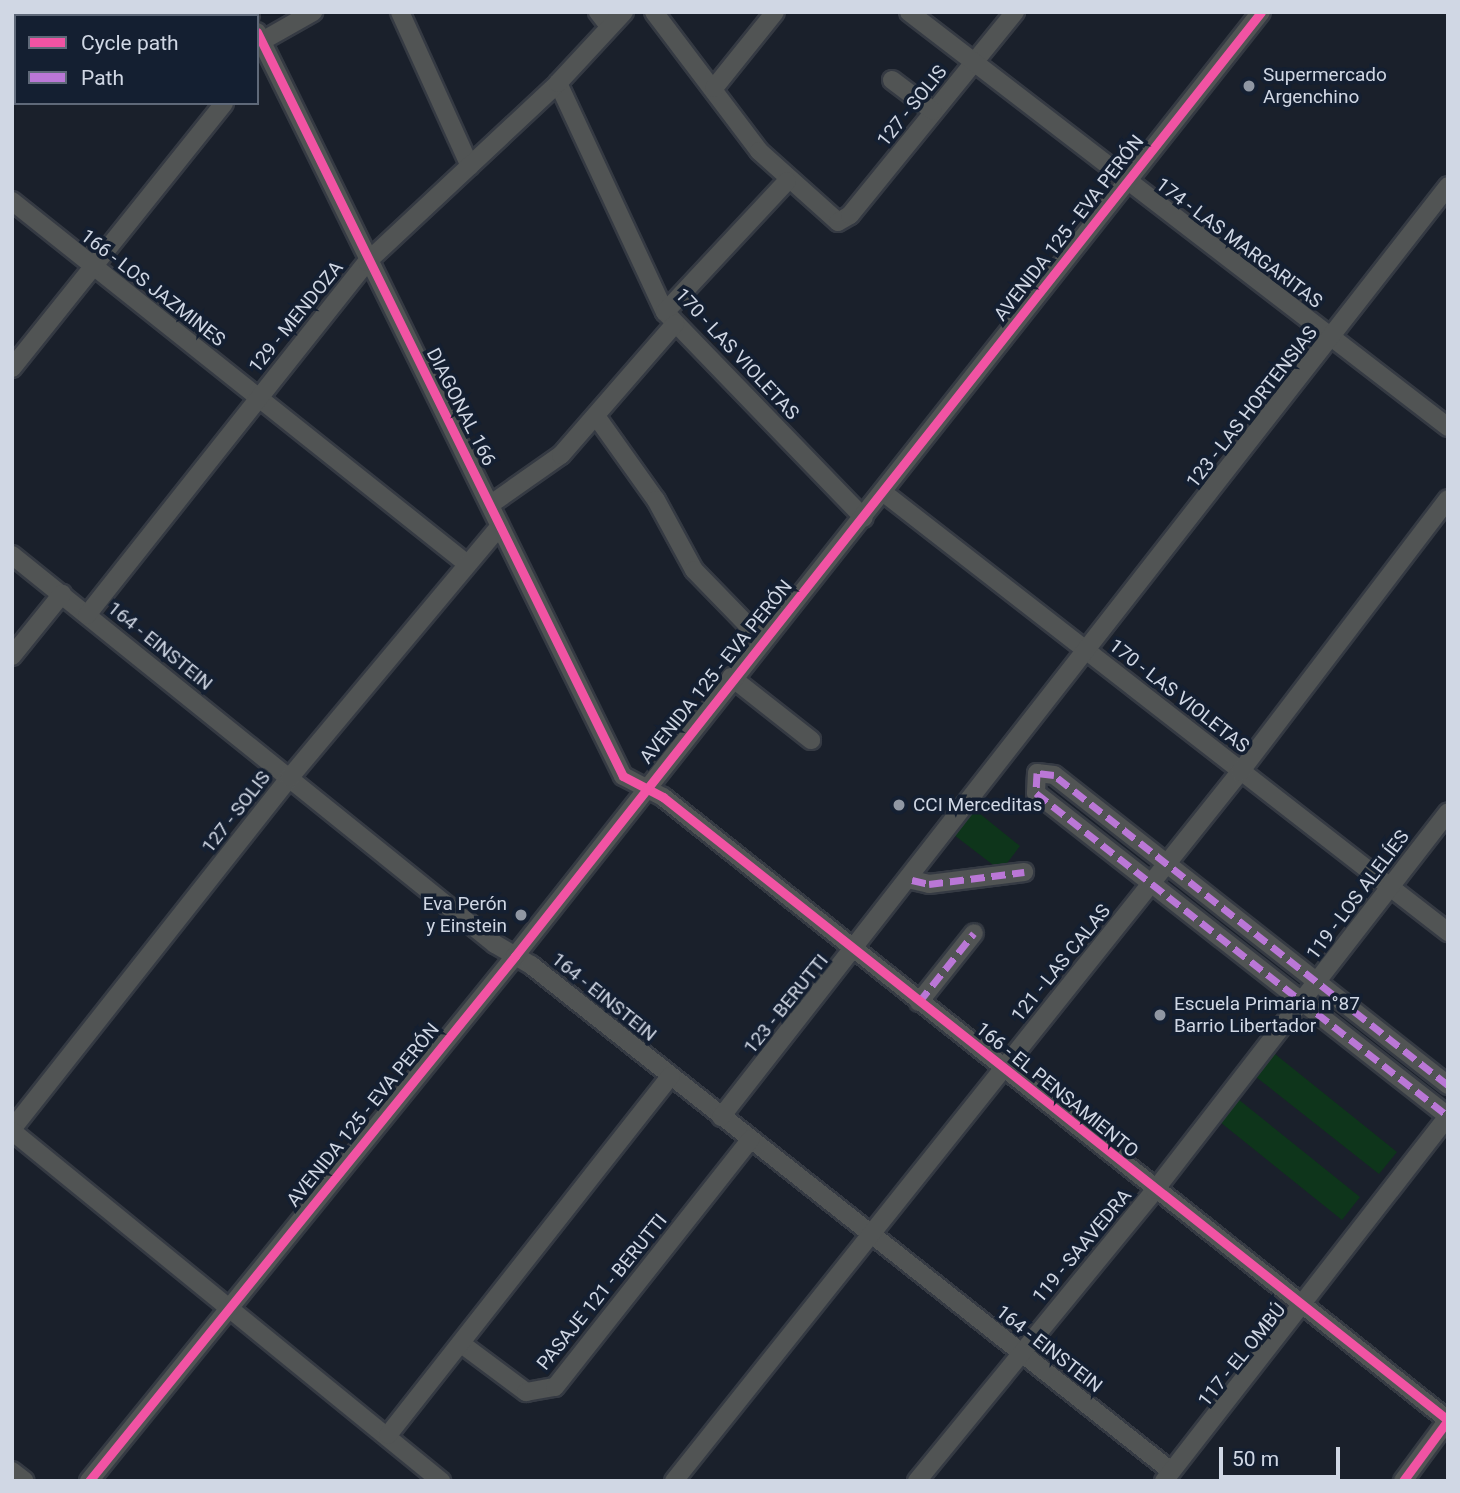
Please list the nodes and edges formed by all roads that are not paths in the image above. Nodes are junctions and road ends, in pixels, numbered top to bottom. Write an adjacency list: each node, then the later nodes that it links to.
1 (313, 12): 10 (street)
2 (400, 12): 17 (street)
3 (624, 12): 9 (street, 129 - MENDOZA)
4 (654, 12): 14 (street)
5 (775, 12): 14 (street)
6 (909, 12): 11 (street, 174 - LAS MARGARITAS)
7 (1015, 12): 11 (street, 127 - SOLIS)
8 (1261, 12): 19 (street, AVENIDA 125 - EVA PERÓN)
9 (603, 19): 13 (street, 129 - MENDOZA)
10 (260, 43): 22 (street, DIAGONAL 166)
11 (975, 62): 16 (street, 127 - SOLIS); 19 (street, 174 - LAS MARGARITAS)
12 (892, 80): 16 (street)
13 (558, 83): 17 (street, 129 - MENDOZA); 24 (street, 170 - LAS VIOLETAS)
14 (713, 88): 18 (street)
15 (222, 105): 23 (street)
16 (933, 111): 18 (street, 127 - SOLIS)
17 (470, 166): 22 (street, 129 - MENDOZA)
18 (787, 181): 24 (street)
19 (1125, 184): 25 (street, 174 - LAS MARGARITAS); 30 (street, AVENIDA 125 - EVA PERÓN)
20 (1448, 186): 25 (street, 123 - LAS HORTENSIAS)
21 (12, 201): 23 (street, 166 - LOS JAZMINES)
22 (368, 262): 27 (street, 129 - MENDOZA); 32 (street, DIAGONAL 166)
23 (92, 267): 26 (street); 27 (street, 166 - LOS JAZMINES)
24 (670, 318): 28 (street); 33 (street, 170 - LAS VIOLETAS)
25 (1331, 338): 29 (street, 174 - LAS MARGARITAS); 40 (street, 123 - LAS HORTENSIAS)
26 (12, 368)
27 (257, 397): 36 (street, 166 - LOS JAZMINES); 38 (street, 129 - MENDOZA)
28 (596, 416): 32 (street); 39 (street)
29 (1448, 427)
30 (884, 493): 33 (street, AVENIDA 125 - EVA PERÓN); 40 (street, 170 - LAS VIOLETAS)
31 (1448, 499): 44 (street, 121 - LAS CALAS)
32 (491, 504): 34 (street, DIAGONAL 166)
33 (864, 518): 39 (street, AVENIDA 125 - EVA PERÓN)
34 (500, 526): 36 (street, 127 - SOLIS); 46 (street, DIAGONAL 166)
35 (12, 555): 37 (street, 164 - EINSTEIN)
36 (466, 563): 45 (street, 127 - SOLIS)
37 (62, 594): 38 (street, 164 - EINSTEIN); 41 (street)
38 (87, 615): 45 (street, 164 - EINSTEIN)
39 (762, 640): 42 (street, AVENIDA 125 - EVA PERÓN)
40 (1090, 653): 44 (street, 170 - LAS VIOLETAS); 50 (street, 123 - BERUTTI)
41 (12, 656)
42 (731, 677): 43 (street); 46 (street, AVENIDA 125 - EVA PERÓN)
43 (811, 740)
44 (1240, 772): 48 (street, 121 - LAS CALAS); 52 (street, 170 - LAS VIOLETAS)
45 (290, 777): 56 (street, 164 - EINSTEIN); 65 (street, 127 - SOLIS)
46 (644, 790): 55 (street, 166 - EL PENSAMIENTO); 56 (street, AVENIDA 125 - EVA PERÓN)
47 (1448, 812): 52 (street, 119 - LOS ALELÍES)
48 (1167, 864): 51 (street, 121 - LAS CALAS); 51 (street); 57 (street)
49 (1024, 872): 50 (street)
50 (912, 880): 55 (street, 123 - BERUTTI)
51 (1152, 883): 59 (street); 60 (street, 121 - LAS CALAS)
52 (1389, 888): 53 (street, 170 - LAS VIOLETAS); 57 (street, 119 - LOS ALELÍES)
53 (1448, 932)
54 (974, 933): 58 (street)
55 (856, 952): 58 (street, 166 - EL PENSAMIENTO); 64 (street, 123 - BERUTTI)
56 (515, 956): 61 (street, 164 - EINSTEIN); 70 (street, AVENIDA 125 - EVA PERÓN)
57 (1319, 982): 59 (street, 119 - LOS ALELÍES); 62 (street)
58 (919, 1002): 60 (street, 166 - EL PENSAMIENTO)
59 (1302, 1003): 63 (street); 67 (street, 119 - SAAVEDRA)
60 (1003, 1069): 67 (street, 166 - EL PENSAMIENTO); 68 (street, 121 - LAS CALAS)
61 (670, 1076): 64 (street, 164 - EINSTEIN); 71 (street)
62 (1448, 1085)
63 (1448, 1116): 69 (street, 117 - EL OMBÚ)
64 (721, 1118): 66 (street, 164 - EINSTEIN)
65 (12, 1130): 70 (street)
66 (751, 1139): 68 (street, 164 - EINSTEIN); 71 (street, PASAJE 121 - BERUTTI)
67 (1156, 1190): 69 (street, 166 - EL PENSAMIENTO); 72 (street, 119 - SAAVEDRA)
68 (872, 1236): 72 (street, 164 - EINSTEIN); 80 (street, 121 - LAS CALAS)
69 (1302, 1307): 73 (street, 166 - EL PENSAMIENTO); 76 (street, 117 - EL OMBÚ)
70 (227, 1309): 74 (street); 78 (street, AVENIDA 125 - EVA PERÓN)
71 (463, 1345): 74 (street)
72 (1020, 1353): 76 (street, 164 - EINSTEIN); 81 (street, 119 - SAAVEDRA)
73 (1448, 1420): 82 (street)
74 (388, 1434): 79 (street)
75 (12, 1471): 77 (street)
76 (1168, 1476)
77 (25, 1481)
78 (89, 1481)
79 (441, 1481)
80 (674, 1481)
81 (917, 1481)
82 (1402, 1481)

